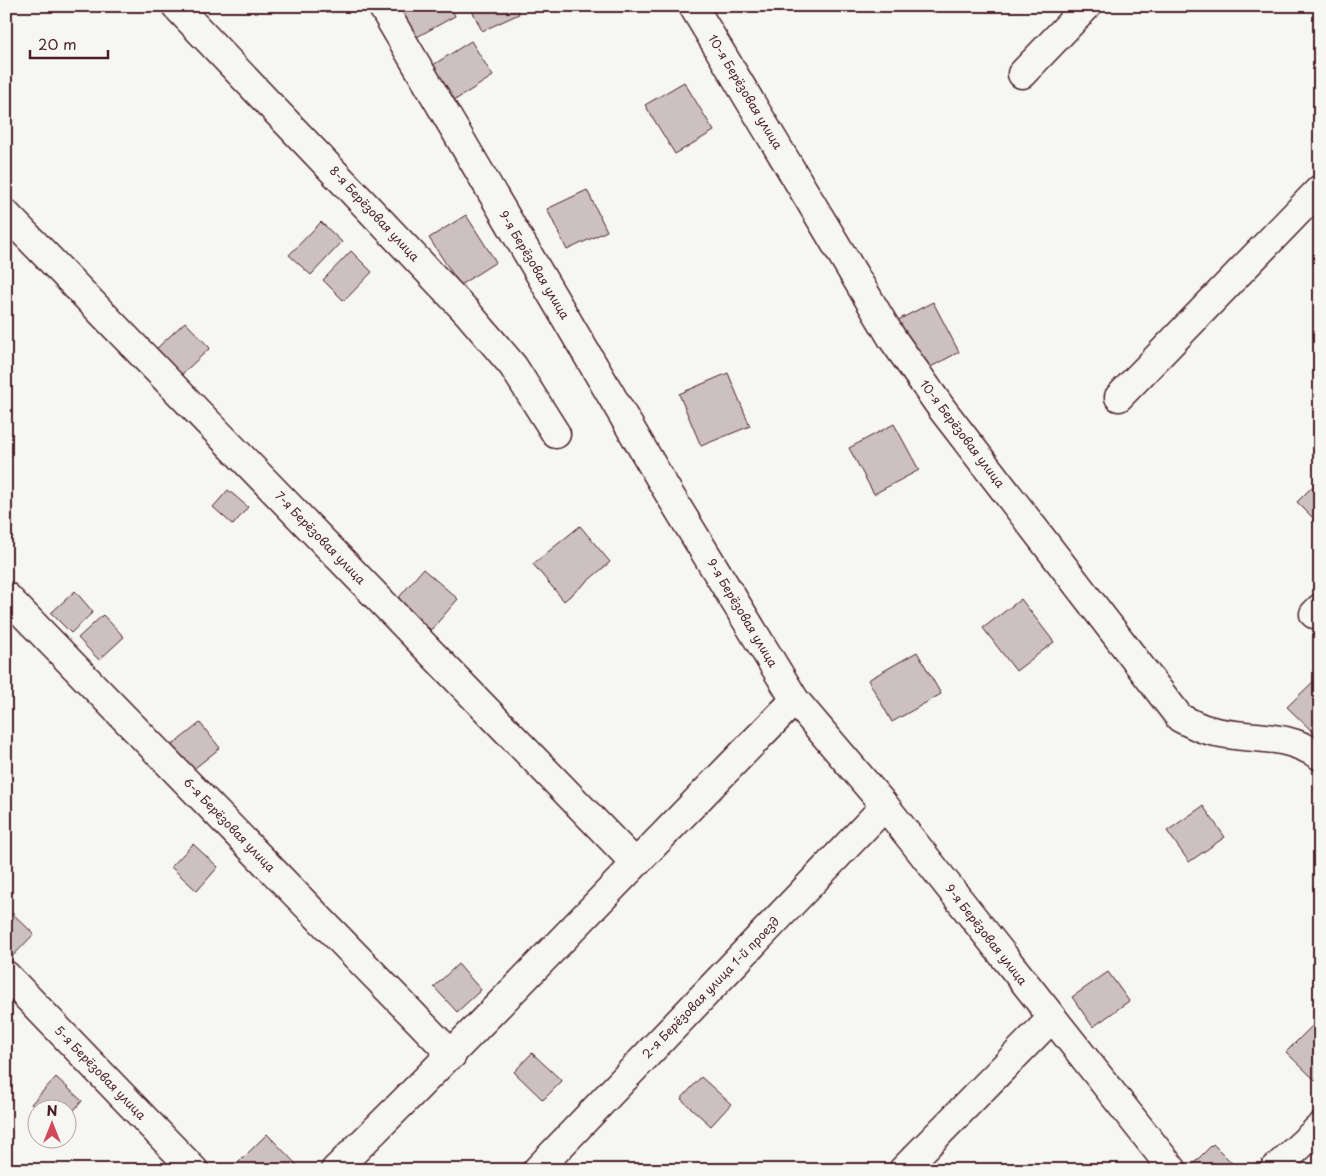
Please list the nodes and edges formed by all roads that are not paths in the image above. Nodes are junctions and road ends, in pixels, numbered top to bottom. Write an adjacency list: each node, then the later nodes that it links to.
1 (176, 6): 9 (street, 8-я Берёзовая улица)
2 (382, 6): 11 (street, 9-я Берёзовая улица)
3 (693, 6): 12 (street, 10-я Берёзовая улица)
4 (1086, 6): 5 (street)
5 (1022, 74)
6 (1320, 190): 8 (street)
7 (6, 214): 14 (street, 7-я Берёзовая улица)
8 (1119, 396)
9 (556, 434)
10 (6, 596): 17 (street, 6-я Берёзовая улица)
11 (795, 700): 13 (street, 9-я Берёзовая улица); 14 (street)
12 (1320, 756)
13 (885, 806): 16 (street, 9-я Берёзовая улица); 21 (street, 2-я Берёзовая улица 1-й проезд)
14 (634, 862): 17 (street)
15 (6, 975): 19 (street, 5-я Берёзовая улица)
16 (1052, 1018): 22 (street); 23 (street, 9-я Берёзовая улица)
17 (452, 1054): 20 (street)
18 (1320, 1128): 24 (street)
19 (194, 1170)
20 (335, 1170)
21 (537, 1170)
22 (903, 1170)
23 (1173, 1170)
24 (1274, 1170)

